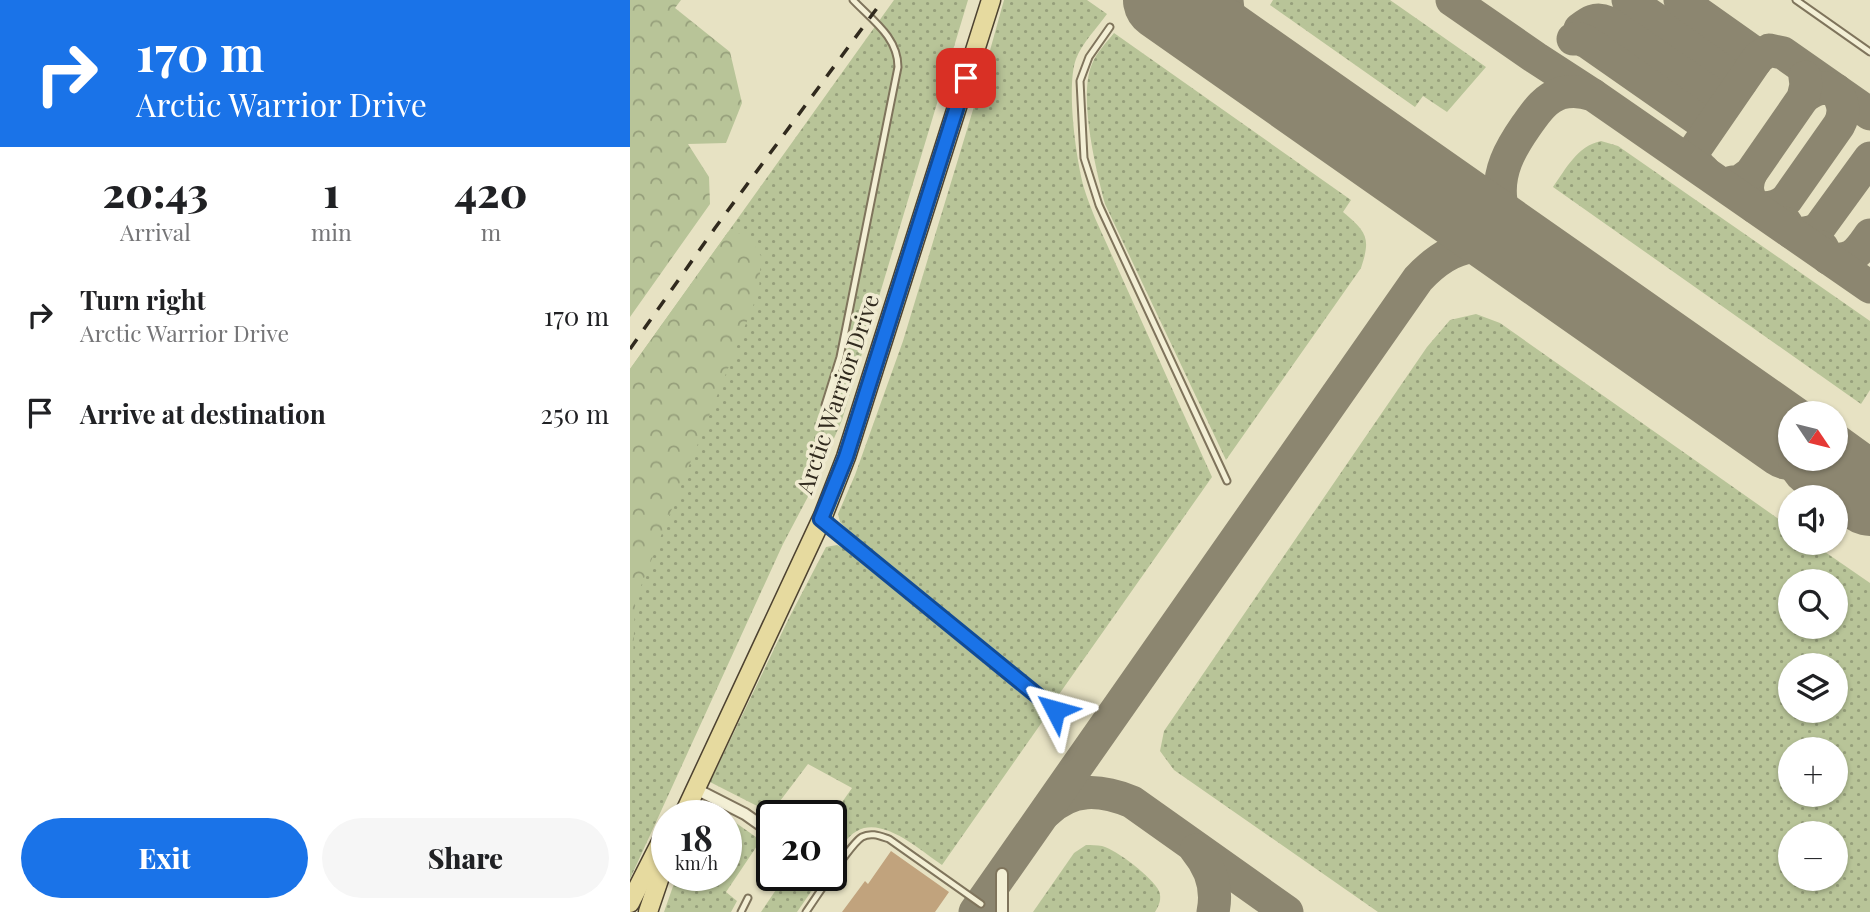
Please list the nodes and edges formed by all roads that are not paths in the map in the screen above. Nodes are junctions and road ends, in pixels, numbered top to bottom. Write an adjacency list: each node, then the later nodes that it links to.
1 (853, 0): 6 (lane)
2 (991, 0): 8 (main road, Arctic Warrior Drive)
3 (1796, 0): 5 (lane)
4 (1110, 27): 7 (lane)
5 (1870, 52)
6 (825, 405)
7 (1227, 481)
8 (821, 519): 9 (lane); 10 (main road, Arctic Warrior Drive)
9 (1055, 710)
10 (694, 788): 11 (main road, Arctic Warrior Drive); 12 (main road, Arctic Warrior Drive); 13 (street)
11 (686, 800)
12 (689, 800)
13 (756, 822)
14 (847, 854): 21 (lane)
15 (651, 862): 20 (main road)
16 (1002, 874): 25 (street)
17 (655, 891): 22 (main road)
18 (821, 891): 24 (lane)
19 (748, 898): 23 (lane)
20 (630, 903)
21 (981, 904)
22 (648, 912)
23 (741, 912)
24 (806, 912)
25 (1002, 912)

